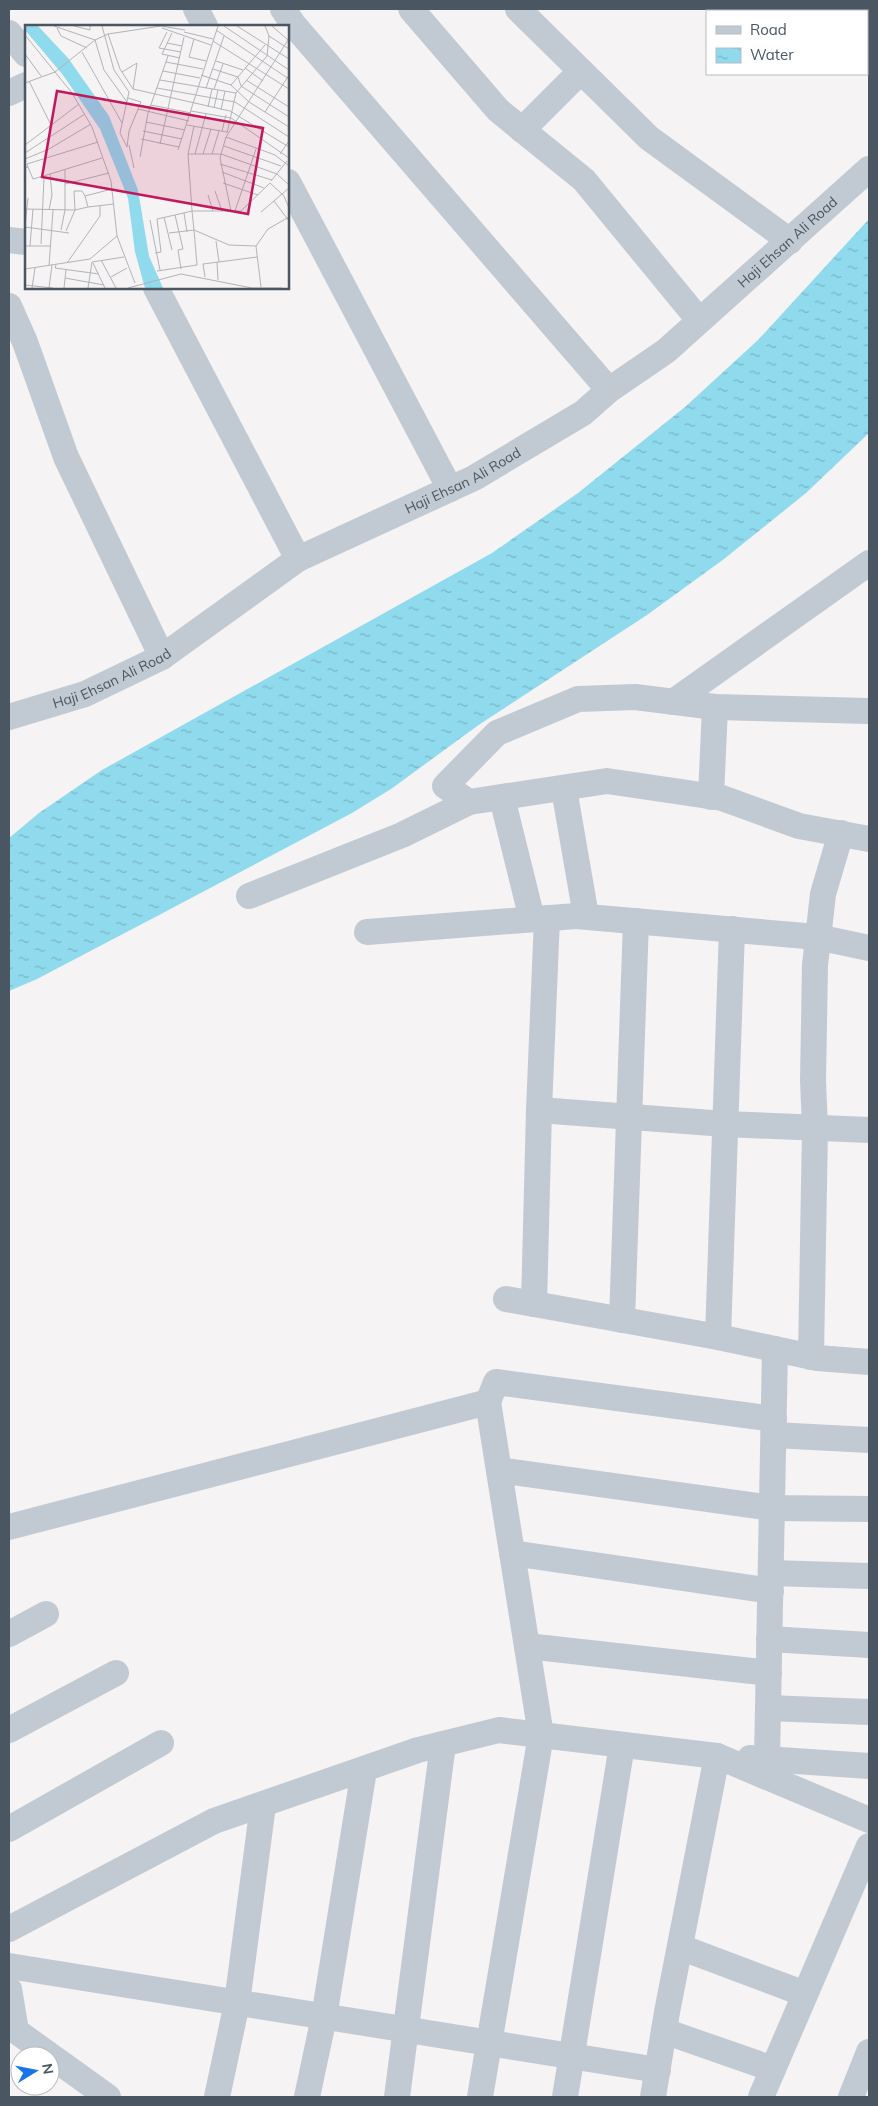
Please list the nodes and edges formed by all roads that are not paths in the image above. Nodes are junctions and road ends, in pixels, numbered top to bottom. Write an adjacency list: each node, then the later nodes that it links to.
1 (196, 9): 5 (street)
2 (283, 9): 20 (street)
3 (411, 9): 11 (street)
4 (518, 9): 8 (street)
5 (204, 25)
6 (9, 33): 7 (street)
7 (25, 53)
8 (581, 71): 11 (street); 15 (street)
9 (25, 86): 10 (street)
10 (9, 93)
11 (522, 130): 19 (street)
12 (869, 169): 15 (street, Haji Ehsan Ali Road)
13 (289, 184): 21 (street)
14 (9, 240): 16 (street)
15 (790, 241): 19 (street, Haji Ehsan Ali Road)
16 (25, 242)
17 (157, 289): 22 (street)
18 (9, 306): 24 (street)
19 (699, 320): 20 (street, Haji Ehsan Ali Road)
20 (609, 390): 21 (street, Haji Ehsan Ali Road)
21 (450, 489): 22 (street, Haji Ehsan Ali Road)
22 (298, 558): 24 (street, Haji Ehsan Ali Road)
23 (869, 563): 25 (street)
24 (162, 657): 28 (street, Haji Ehsan Ali Road)
25 (673, 702): 26 (street); 32 (street)
26 (715, 707): 27 (street); 30 (street)
27 (869, 711)
28 (9, 718)
29 (564, 789): 30 (street); 31 (street); 36 (street)
30 (711, 797): 33 (street)
31 (502, 798): 32 (street); 37 (street)
32 (469, 802): 35 (street)
33 (841, 833): 34 (street); 41 (street)
34 (869, 838)
35 (250, 896)
36 (586, 916): 37 (street); 38 (street)
37 (539, 918): 40 (street); 43 (street)
38 (636, 921): 39 (street); 44 (street)
39 (732, 929): 41 (street); 45 (street)
40 (367, 932)
41 (817, 937): 42 (street); 46 (street)
42 (869, 948)
43 (539, 1110): 44 (street); 49 (street)
44 (630, 1117): 45 (street); 50 (street)
45 (725, 1124): 46 (street); 51 (street)
46 (816, 1128): 47 (street); 53 (street)
47 (869, 1130)
48 (506, 1299): 49 (street)
49 (534, 1304): 50 (street)
50 (622, 1320): 51 (street)
51 (718, 1337): 52 (street)
52 (776, 1350): 53 (street); 56 (street)
53 (811, 1357): 54 (street)
54 (869, 1362)
55 (488, 1402): 56 (street); 58 (street); 61 (street)
56 (774, 1427): 57 (street); 59 (street)
57 (869, 1440)
58 (499, 1470): 59 (street); 62 (street)
59 (772, 1508): 60 (street); 64 (street)
60 (869, 1509)
61 (9, 1528)
62 (512, 1553): 64 (street); 69 (street)
63 (869, 1576): 64 (street)
64 (771, 1582): 67 (street)
65 (46, 1614): 66 (street)
66 (9, 1634)
67 (769, 1639): 68 (street); 71 (street)
68 (869, 1644)
69 (527, 1646): 71 (street); 75 (street)
70 (116, 1673): 74 (street)
71 (769, 1673): 72 (street)
72 (768, 1708): 73 (street); 80 (street)
73 (869, 1712)
74 (9, 1730)
75 (541, 1735): 77 (street); 78 (street); 96 (street)
76 (161, 1744): 85 (street)
77 (443, 1744): 82 (street); 94 (street)
78 (622, 1745): 79 (street); 98 (street)
79 (717, 1756): 80 (street); 84 (street); 88 (street)
80 (767, 1759): 81 (street)
81 (869, 1766)
82 (364, 1770): 83 (street); 93 (street)
83 (263, 1805): 87 (street); 92 (street)
84 (869, 1820)
85 (9, 1829)
86 (869, 1846): 91 (street)
87 (9, 1929)
88 (680, 1947): 91 (street); 95 (street)
89 (9, 1966): 92 (street)
90 (9, 1989): 101 (street)
91 (805, 1994): 99 (street)
92 (237, 2003): 93 (street); 102 (street)
93 (324, 2017): 94 (street); 103 (street)
94 (407, 2030): 96 (street); 104 (street)
95 (664, 2031): 99 (street); 100 (street)
96 (489, 2043): 98 (street); 105 (street)
97 (869, 2052): 109 (street)
98 (571, 2056): 100 (street); 106 (street)
99 (773, 2069): 108 (street)
100 (658, 2070): 107 (street)
101 (108, 2097)
102 (217, 2097)
103 (307, 2097)
104 (397, 2097)
105 (480, 2097)
106 (565, 2097)
107 (653, 2097)
108 (761, 2097)
109 (851, 2097)

